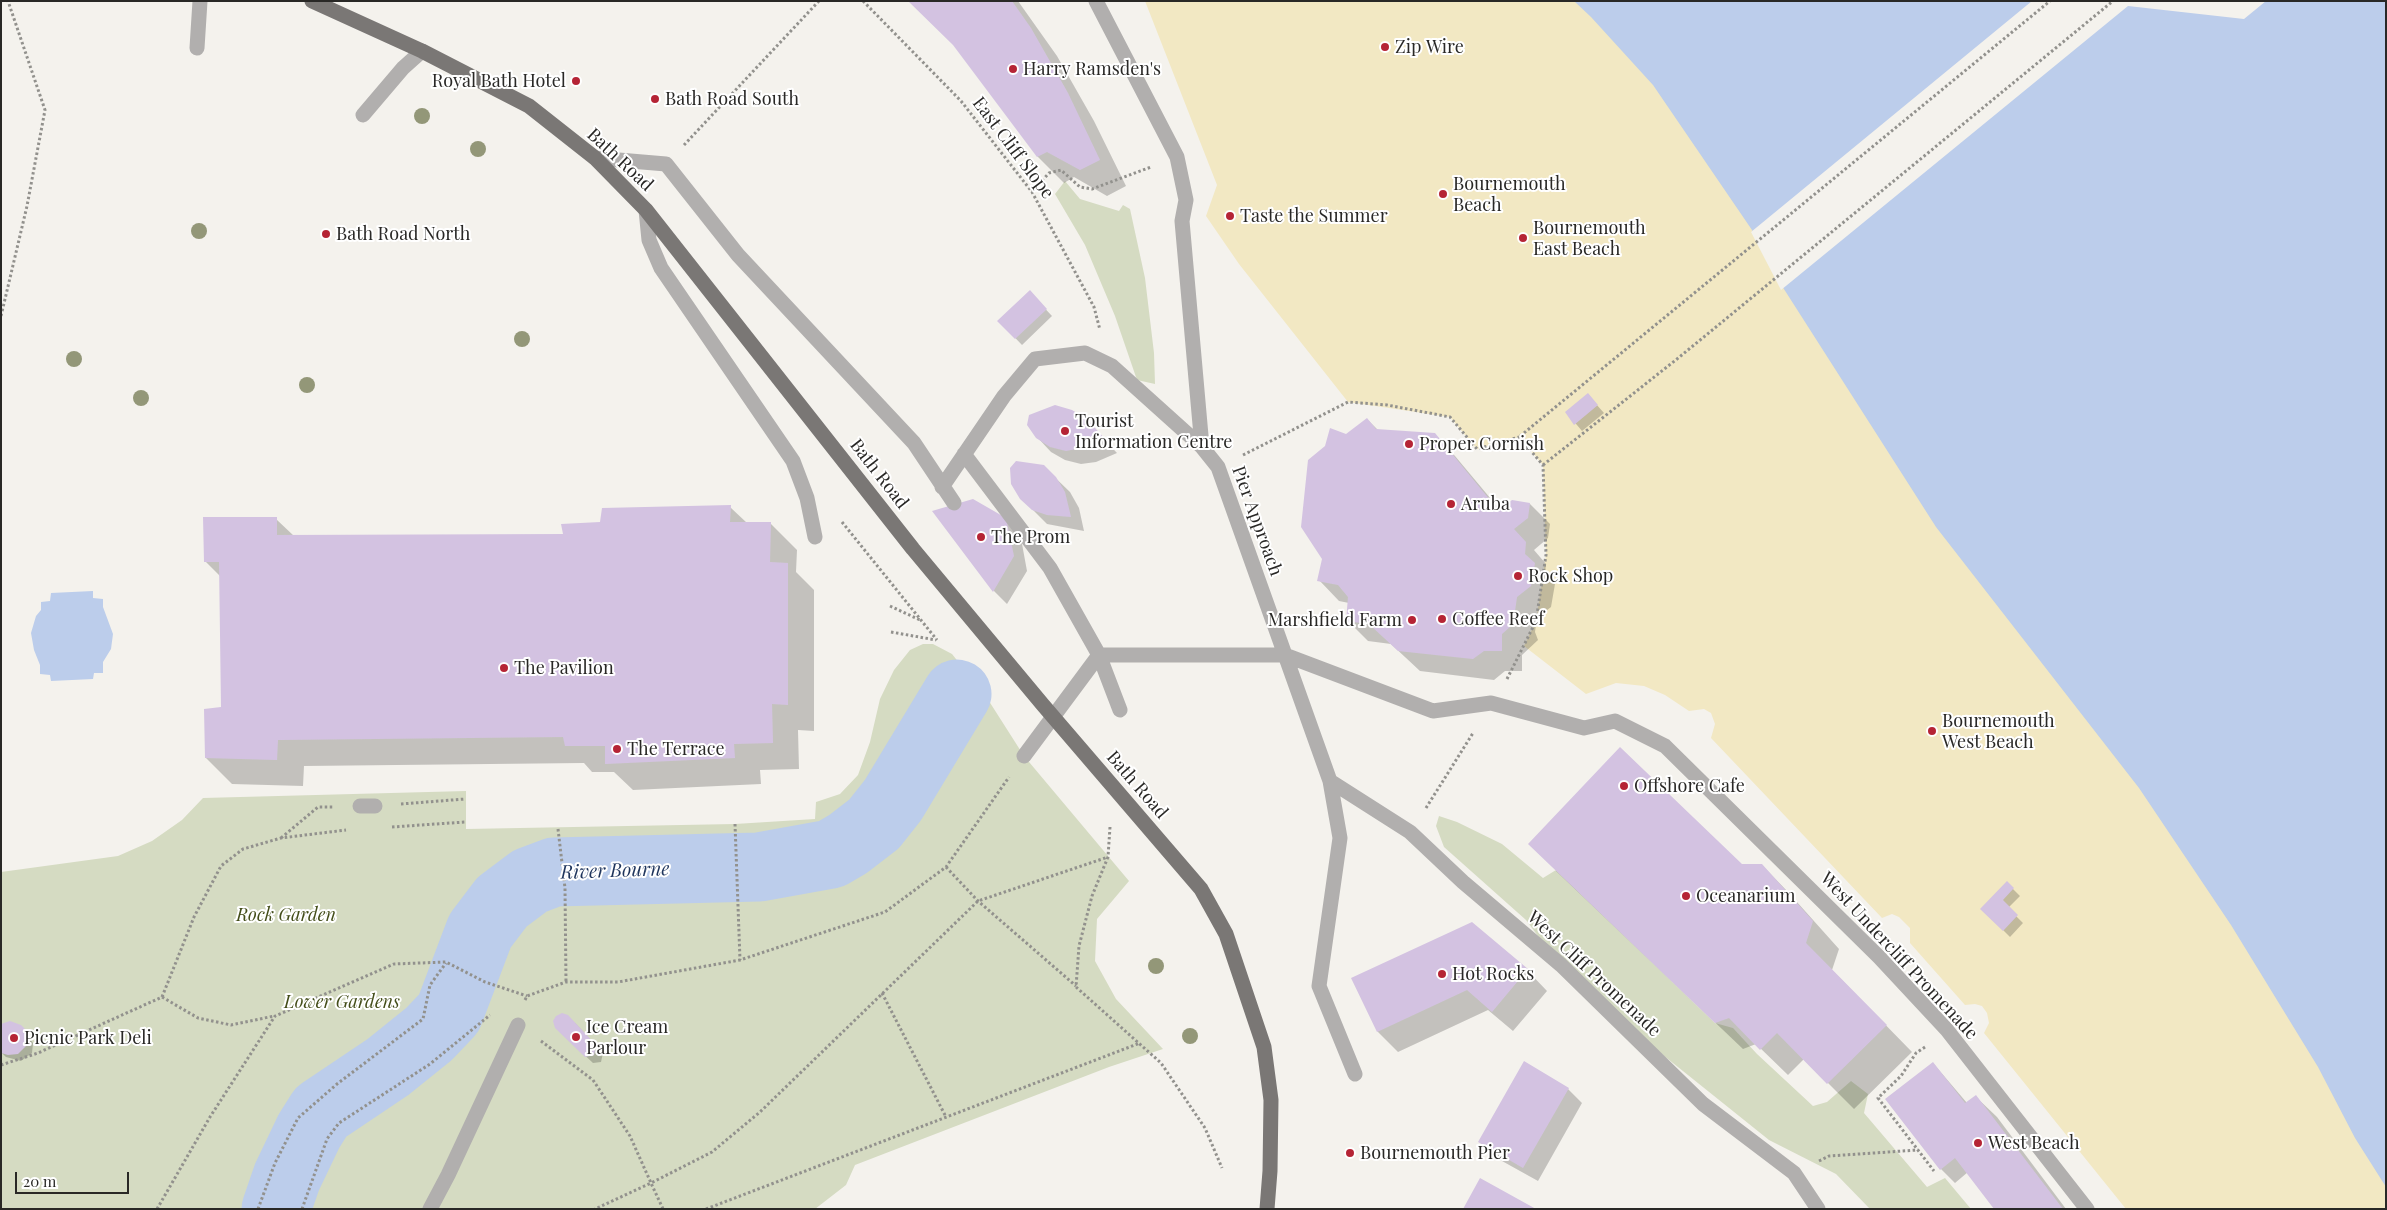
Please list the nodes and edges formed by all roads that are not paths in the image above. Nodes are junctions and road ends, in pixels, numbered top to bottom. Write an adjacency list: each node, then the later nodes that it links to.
1 (200, 1): 4 (street)
2 (312, 1): 5 (main road, Bath Road)
3 (1096, 1): 9 (street)
4 (197, 48)
5 (422, 51): 6 (street); 7 (main road, Bath Road)
6 (363, 115)
7 (595, 158): 8 (main road, Bath Road); 11 (street)
8 (646, 210): 13 (street); 22 (main road, Bath Road)
9 (1202, 447): 10 (street, Pier Approach); 15 (street, Pier Approach)
10 (964, 454): 11 (street, Pier Approach); 14 (street)
11 (942, 487): 12 (street)
12 (954, 503)
13 (815, 537)
14 (1099, 655): 15 (street); 16 (street); 17 (street)
15 (1285, 655): 18 (street, Pier Approach); 24 (street, West Undercliff Promenade)
16 (1120, 710)
17 (1024, 756)
18 (1330, 781): 20 (street, Pier Approach); 23 (street, West Cliff Promenade)
19 (518, 1025): 21 (street)
20 (1355, 1074)
21 (430, 1209)
22 (1267, 1209)
23 (1818, 1209)
24 (2087, 1209)

